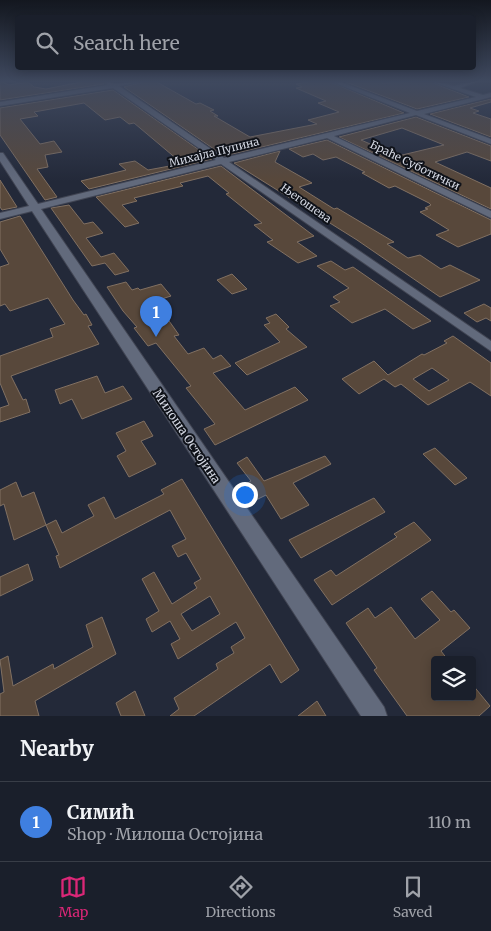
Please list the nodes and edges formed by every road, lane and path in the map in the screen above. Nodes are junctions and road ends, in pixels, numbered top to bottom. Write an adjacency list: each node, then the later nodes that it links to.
1 (156, 114): 7 (street, Његошева)
2 (416, 114): 4 (street, Михајла Пупина)
3 (419, 114): 5 (street)
4 (328, 136): 7 (street, Михајла Пупина); 9 (street, Браће Суботички)
5 (491, 142)
6 (0, 155): 8 (street, Милоша Остојина)
7 (224, 161): 8 (street, Михајла Пупина); 11 (street, Његошева)
8 (34, 208): 10 (street, Михајла Пупина); 12 (street, Милоша Остојина)
9 (491, 215)
10 (0, 216)
11 (491, 347)
12 (375, 716)

